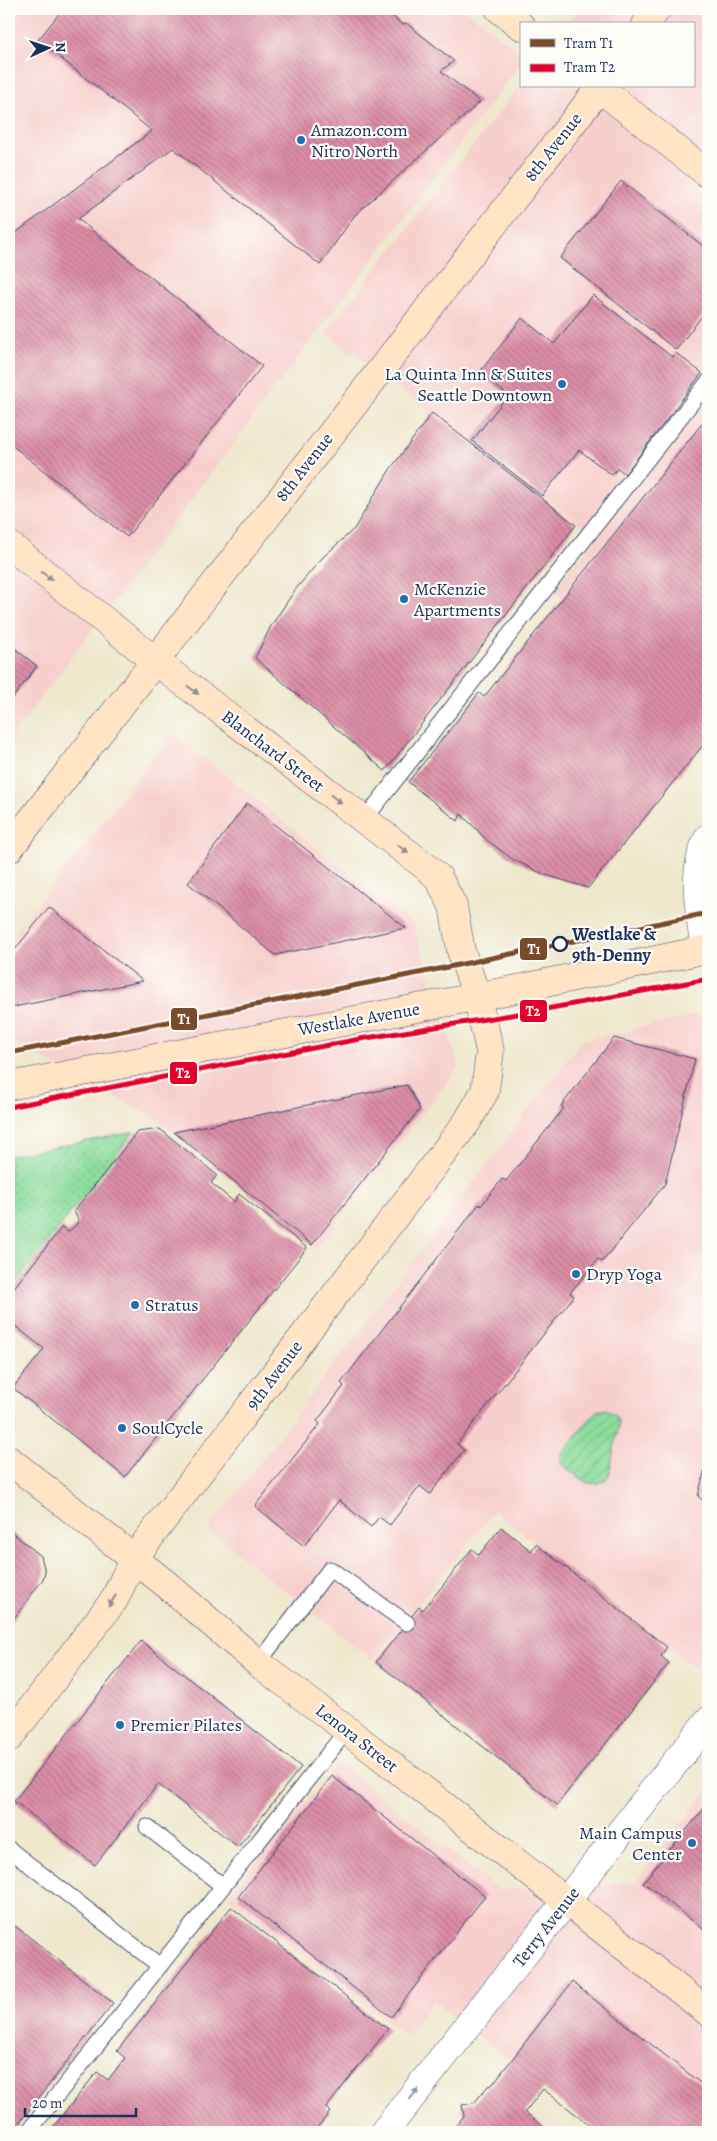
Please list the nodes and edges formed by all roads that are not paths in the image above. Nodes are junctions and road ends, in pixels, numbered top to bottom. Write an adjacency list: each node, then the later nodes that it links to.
1 (499, 9): 4 (street)
2 (657, 9): 3 (street)
3 (647, 22)
4 (520, 25)
5 (598, 88): 10 (street, 8th Avenue)
6 (600, 88): 7 (street)
7 (708, 174)
8 (708, 382): 11 (lane)
9 (9, 546): 10 (street, Blanchard Street, one-way to 10)
10 (154, 660): 11 (street, Blanchard Street, one-way to 11); 13 (street, 8th Avenue)
11 (364, 820): 15 (street, Blanchard Street, one-way to 15)
12 (708, 838): 14 (street)
13 (9, 849)
14 (707, 950): 15 (street, Westlake Avenue)
15 (477, 997): 16 (street, Westlake Avenue); 18 (street, 9th Avenue)
16 (9, 1086)
17 (9, 1460): 18 (street, Lenora Street)
18 (134, 1558): 20 (street, Lenora Street); 23 (street, 9th Avenue, one-way to 23)
19 (406, 1623): 20 (lane)
20 (258, 1664): 22 (street, Lenora Street)
21 (708, 1721): 27 (street, Terry Avenue)
22 (347, 1730): 26 (lane); 27 (street, Lenora Street)
23 (9, 1738)
24 (147, 1827): 26 (lane)
25 (9, 1849): 28 (lane)
26 (223, 1886): 28 (lane)
27 (565, 1902): 29 (street, Lenora Street); 31 (street, Terry Avenue, one-way to 27)
28 (160, 1966): 30 (lane)
29 (708, 2012)
30 (28, 2132)
31 (384, 2132)

